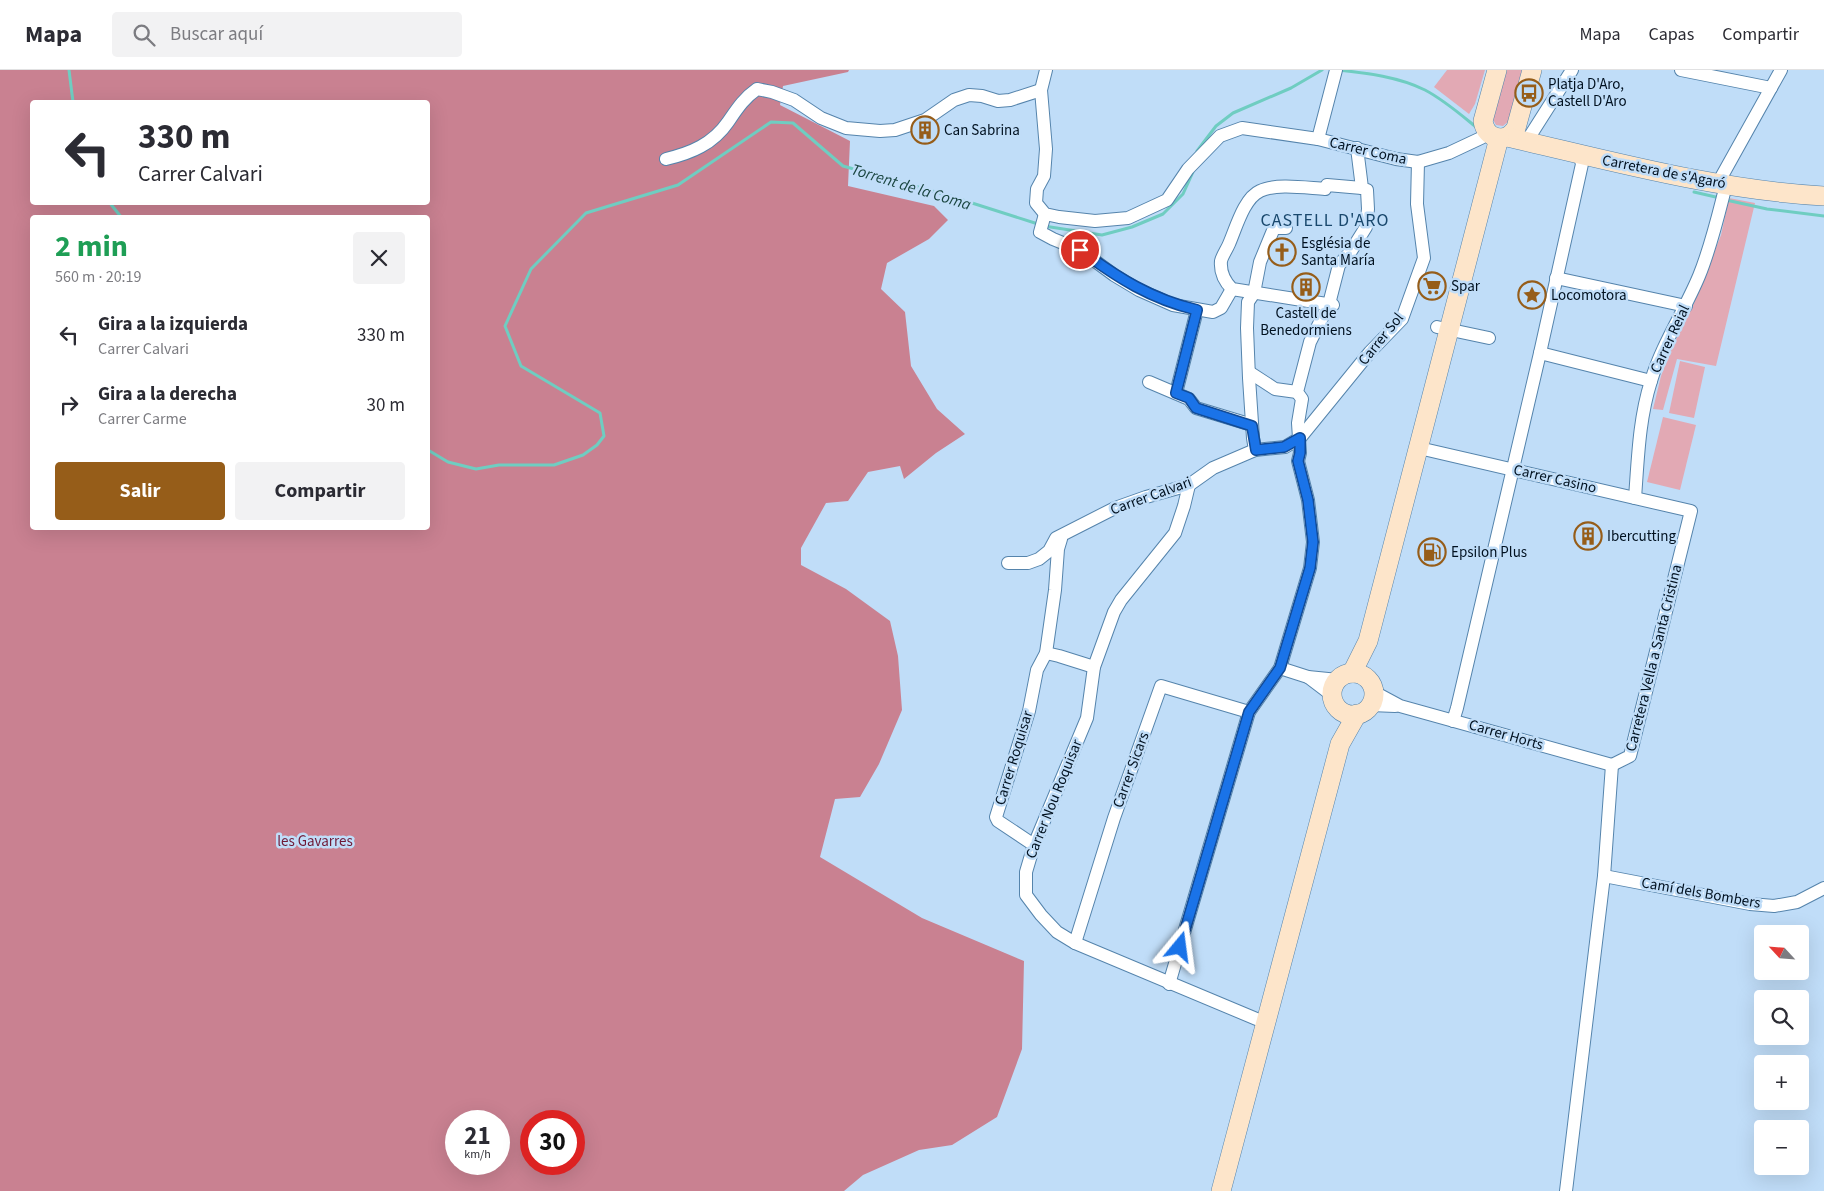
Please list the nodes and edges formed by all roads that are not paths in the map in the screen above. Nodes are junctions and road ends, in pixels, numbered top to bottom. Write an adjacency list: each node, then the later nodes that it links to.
1 (1046, 70): 9 (street)
2 (1497, 70): 11 (street)
3 (1532, 70): 10 (street)
4 (1572, 70): 13 (street)
5 (1680, 70): 8 (street)
6 (1781, 70): 8 (street, Carrer Reial)
7 (1335, 75): 12 (street)
8 (1771, 88): 18 (street, Carrer Reial)
9 (1041, 89): 16 (street); 21 (street)
10 (1519, 120): 11 (street); 13 (street)
11 (1497, 136): 13 (street, Carretera de s'Agaró); 17 (street); 29 (street)
12 (1318, 139): 14 (street, Carrer Coma); 21 (street, Carrer Coma)
13 (1534, 141): 15 (street, Carretera de s'Agaró)
14 (1357, 148): 17 (street, Carrer Coma); 19 (street)
15 (1579, 154): 18 (street, Carretera de s'Agaró); 23 (street)
16 (666, 159)
17 (1418, 162): 38 (street, Carrer Sol)
18 (1723, 187): 20 (street, Carretera de s'Agaró); 27 (street, Carrer Reial)
19 (1362, 188): 24 (street); 26 (street)
20 (1824, 196)
21 (1045, 216): 28 (street)
22 (1286, 228): 25 (street)
23 (1556, 278): 27 (street); 31 (street)
24 (1232, 289): 25 (street); 28 (street)
25 (1254, 293): 26 (street); 32 (street)
26 (1331, 305): 35 (street)
27 (1686, 306): 33 (street, Carrer Reial)
28 (1197, 310): 36 (street)
29 (1443, 328): 30 (street); 40 (street)
30 (1489, 338)
31 (1540, 354): 33 (street); 43 (street)
32 (1249, 372): 35 (street); 37 (street)
33 (1651, 380): 45 (street, Carrer Reial)
34 (1149, 382): 36 (street)
35 (1297, 392): 38 (street)
36 (1176, 393): 37 (street)
37 (1252, 426): 41 (street)
38 (1300, 438): 39 (street, Carrer Sol); 42 (street)
39 (1284, 447): 41 (street, Carrer Calvari); 42 (street)
40 (1419, 448): 43 (street, Carrer Casino); 52 (street)
41 (1256, 450): 44 (street, Carrer Calvari)
42 (1298, 461): 51 (street)
43 (1513, 470): 45 (street, Carrer Casino); 54 (street)
44 (1189, 485): 47 (street, Carrer Calvari); 50 (street, Carrer Nou Roquisar)
45 (1635, 498): 46 (street, Carrer Casino)
46 (1691, 511): 55 (street, Carretera Vella a Santa Cristina)
47 (1063, 534): 48 (street, Carrer Calvari); 49 (street, Carrer Roquisar)
48 (1008, 563)
49 (1046, 653): 50 (street); 56 (street, Carrer Roquisar)
50 (1094, 667): 56 (street, Carrer Nou Roquisar)
51 (1280, 668): 52 (street, Carrer Horts); 53 (street)
52 (1354, 694): 54 (street, Carrer Horts); 61 (street)
53 (1249, 712): 59 (street, Carrer Sicars); 60 (street)
54 (1453, 720): 55 (street, Carrer Horts)
55 (1612, 765): 57 (street)
56 (1034, 845): 59 (street, Carrer Nou Roquisar)
57 (1604, 876): 58 (street, Camí dels Bombers); 63 (street)
58 (1824, 888)
59 (1075, 943): 60 (street, Carrer Nou Roquisar)
60 (1169, 984): 61 (street, Carrer Nou Roquisar)
61 (1266, 1023): 62 (street)
62 (1221, 1191)
63 (1566, 1191)

